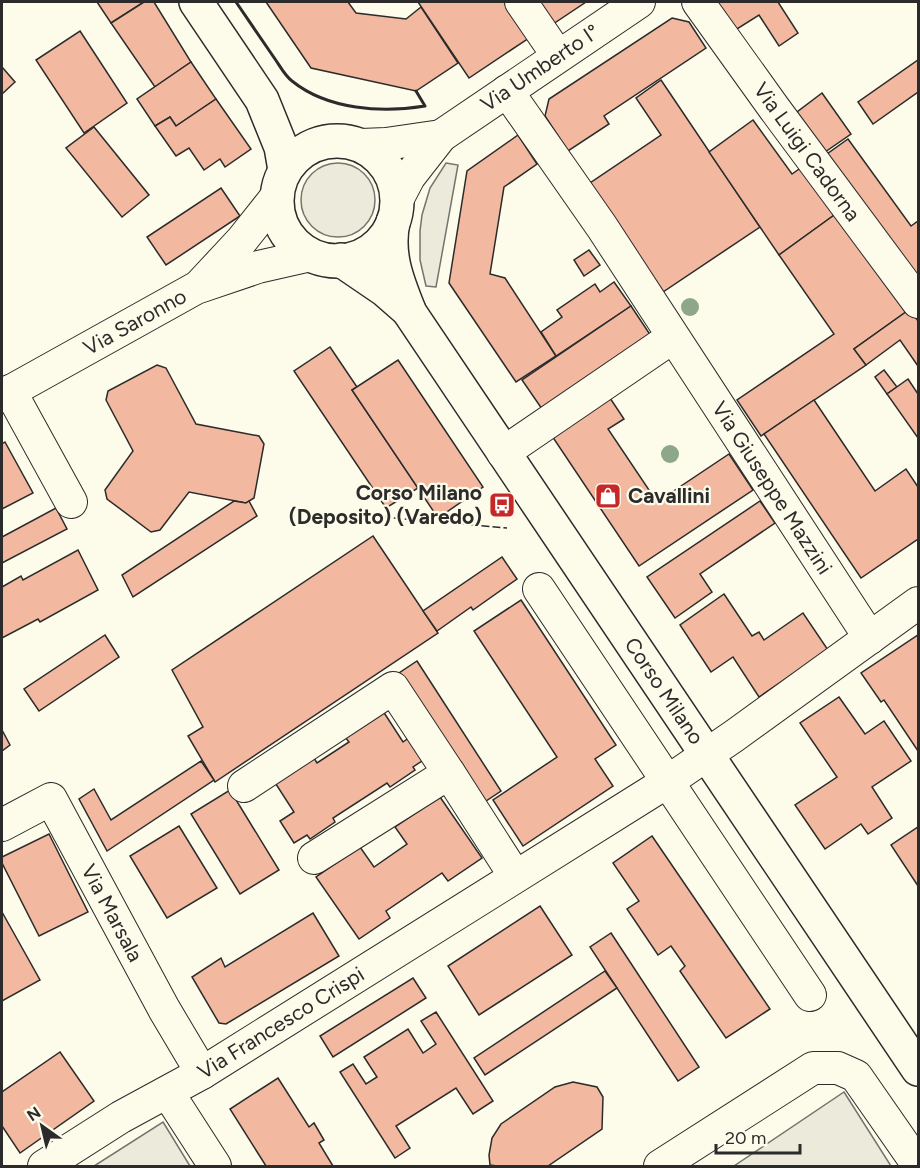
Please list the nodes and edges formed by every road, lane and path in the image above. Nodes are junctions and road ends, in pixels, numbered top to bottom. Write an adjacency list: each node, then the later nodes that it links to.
1 (196, 2): 7 (main road)
2 (521, 2): 5 (street)
3 (639, 2): 5 (street, Via Umberto I°)
4 (698, 2): 14 (street, Via Luigi Cadorna)
5 (558, 56): 6 (street, Via Umberto I°)
6 (507, 91): 8 (street, Via Umberto I°); 16 (street, Via Giuseppe Mazzini)
7 (262, 100): 9 (main road); 10 (main road)
8 (441, 136): 9 (street); 11 (street)
9 (346, 143): 10 (main road); 11 (main road)
10 (281, 183): 12 (main road); 13 (street, Via Saronno)
11 (395, 211): 12 (main road); 15 (main road, Corso Milano)
12 (326, 257): 13 (street, Via Saronno); 15 (main road, Corso Milano)
13 (196, 288): 17 (street, Via Saronno)
14 (918, 302)
15 (410, 313): 18 (main road, Corso Milano)
16 (673, 337): 18 (street); 22 (street, Via Giuseppe Mazzini)
17 (6, 393): 19 (street)
18 (503, 453): 23 (main road, Corso Milano)
19 (71, 502)
20 (539, 589): 25 (street)
21 (918, 603): 22 (street, Via Francesco Crispi)
22 (870, 638): 23 (street, Via Francesco Crispi)
23 (706, 755): 25 (street, Via Francesco Crispi); 31 (main road, Corso Milano)
24 (449, 773): 26 (street); 28 (street); 29 (street)
25 (667, 782): 29 (street, Via Francesco Crispi); 30 (street)
26 (244, 786)
27 (2, 825): 32 (street, Via Marsala)
28 (314, 858)
29 (515, 876): 32 (street, Via Francesco Crispi)
30 (810, 995)
31 (918, 1069)
32 (202, 1073): 33 (street, Via Francesco Crispi)
33 (168, 1093): 35 (street, Via Francesco Crispi); 36 (street)
34 (918, 1165): 37 (street)
35 (44, 1167)
36 (215, 1167)
37 (660, 1167)

